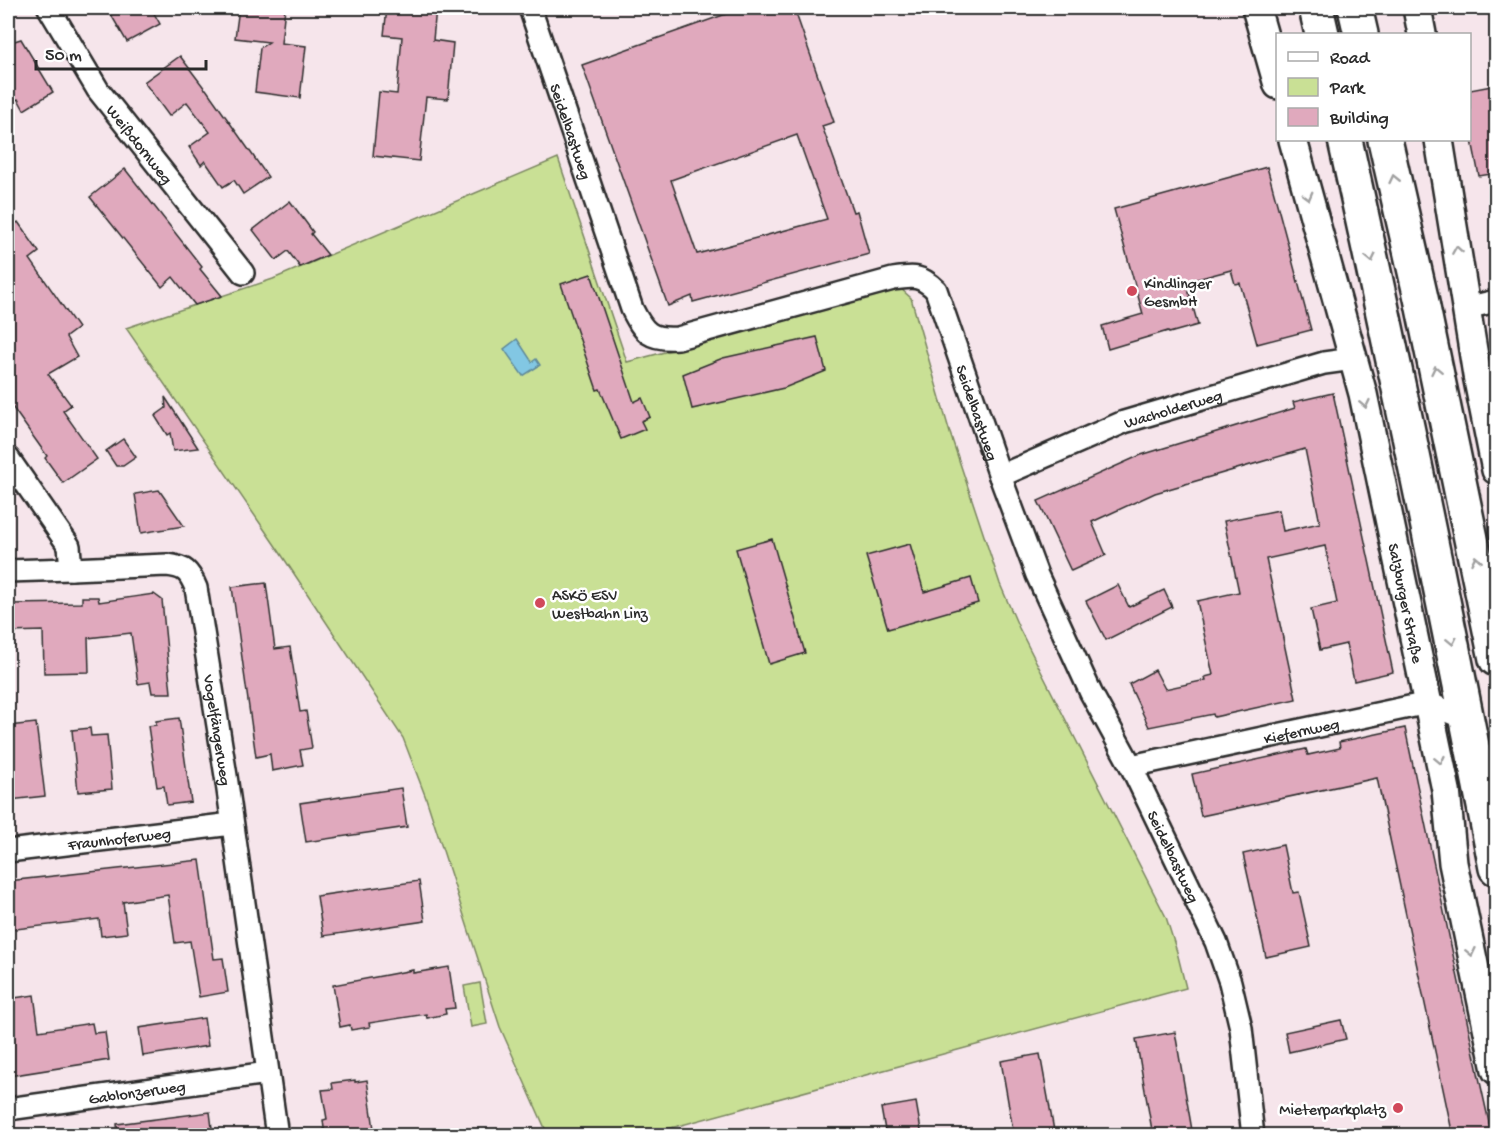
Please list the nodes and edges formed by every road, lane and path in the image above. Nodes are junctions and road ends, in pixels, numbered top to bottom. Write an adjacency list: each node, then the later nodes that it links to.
1 (49, 8): 15 (street, Weißdornweg)
2 (530, 8): 21 (street, Seidelbastweg)
3 (1256, 8): 10 (street)
4 (1316, 8): 7 (main road)
5 (1355, 8): 8 (main road)
6 (1417, 8): 9 (street)
7 (1322, 33)
8 (1361, 33)
9 (1422, 33)
10 (1276, 78)
11 (1293, 141): 18 (street, Salzburger Straße, one-way to 18)
12 (1345, 141): 26 (main road, one-way to 26)
13 (1385, 141): 24 (main road, one-way to 13)
14 (1439, 141): 17 (street, one-way to 14)
15 (243, 273)
16 (1497, 301): 17 (street)
17 (1466, 308): 20 (street)
18 (1353, 359): 21 (street, Wacholderweg); 25 (street, Salzburger Straße, one-way to 25)
19 (8, 458): 22 (street)
20 (1497, 470)
21 (1000, 476): 27 (street, Seidelbastweg)
22 (71, 569): 23 (street, Vogelfängerweg); 28 (street, Vogelfängerweg)
23 (8, 571)
24 (1497, 659)
25 (1428, 703): 26 (street); 27 (street, Kiefernweg); 31 (street, Salzburger Straße, one-way to 31)
26 (1468, 720): 30 (main road)
27 (1131, 766): 35 (street, Seidelbastweg)
28 (232, 824): 29 (street, Fraunhoferweg); 32 (street, Vogelfängerweg)
29 (8, 851)
30 (1497, 868)
31 (1497, 1070)
32 (268, 1073): 33 (street, Gablonzerweg); 34 (street, Vogelfängerweg)
33 (8, 1109)
34 (277, 1136)
35 (1253, 1136)

